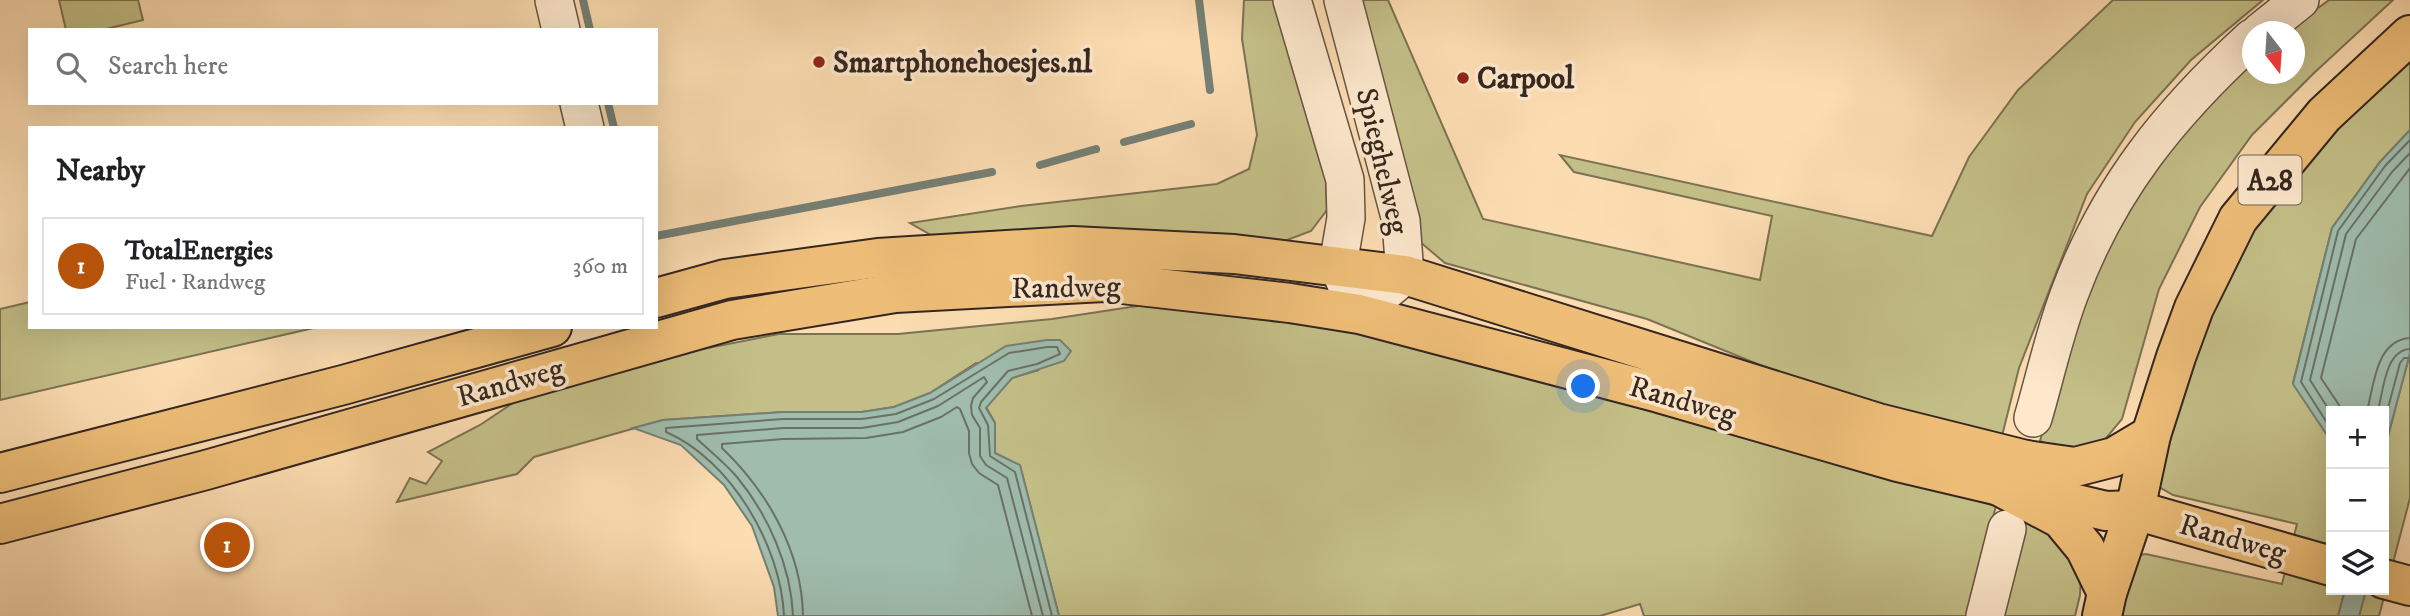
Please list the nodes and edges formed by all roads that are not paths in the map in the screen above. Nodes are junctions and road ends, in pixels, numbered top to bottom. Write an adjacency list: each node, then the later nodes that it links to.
1 (554, 0): 6 (street)
2 (1292, 0): 11 (street, Spieghelweg)
3 (1343, 0): 12 (street, Spieghelweg)
4 (2300, 0): 5 (street)
5 (2274, 21)
6 (561, 28)
7 (2410, 35): 17 (main road, A28)
8 (2242, 48): 16 (street)
9 (579, 105): 10 (street)
10 (585, 126)
11 (1338, 265): 12 (main road, Randweg); 13 (main road, Randweg); 14 (street)
12 (1405, 275): 14 (street, Spieghelweg); 19 (main road, Randweg)
13 (658, 297)
14 (1359, 314): 19 (main road, Randweg); 21 (main road, Randweg)
15 (545, 329): 18 (main road, Randweg)
16 (2033, 418)
17 (2151, 435): 19 (main road); 20 (main road, A28)
18 (0, 473)
19 (2014, 474): 20 (main road, Randweg); 26 (main road, A28)
20 (2135, 510): 23 (main road, Randweg); 26 (main road, A28)
21 (0, 524)
22 (2007, 529): 27 (street)
23 (2326, 565)
24 (2389, 580): 25 (main road)
25 (2410, 586)
26 (2104, 604)
27 (1985, 616)

